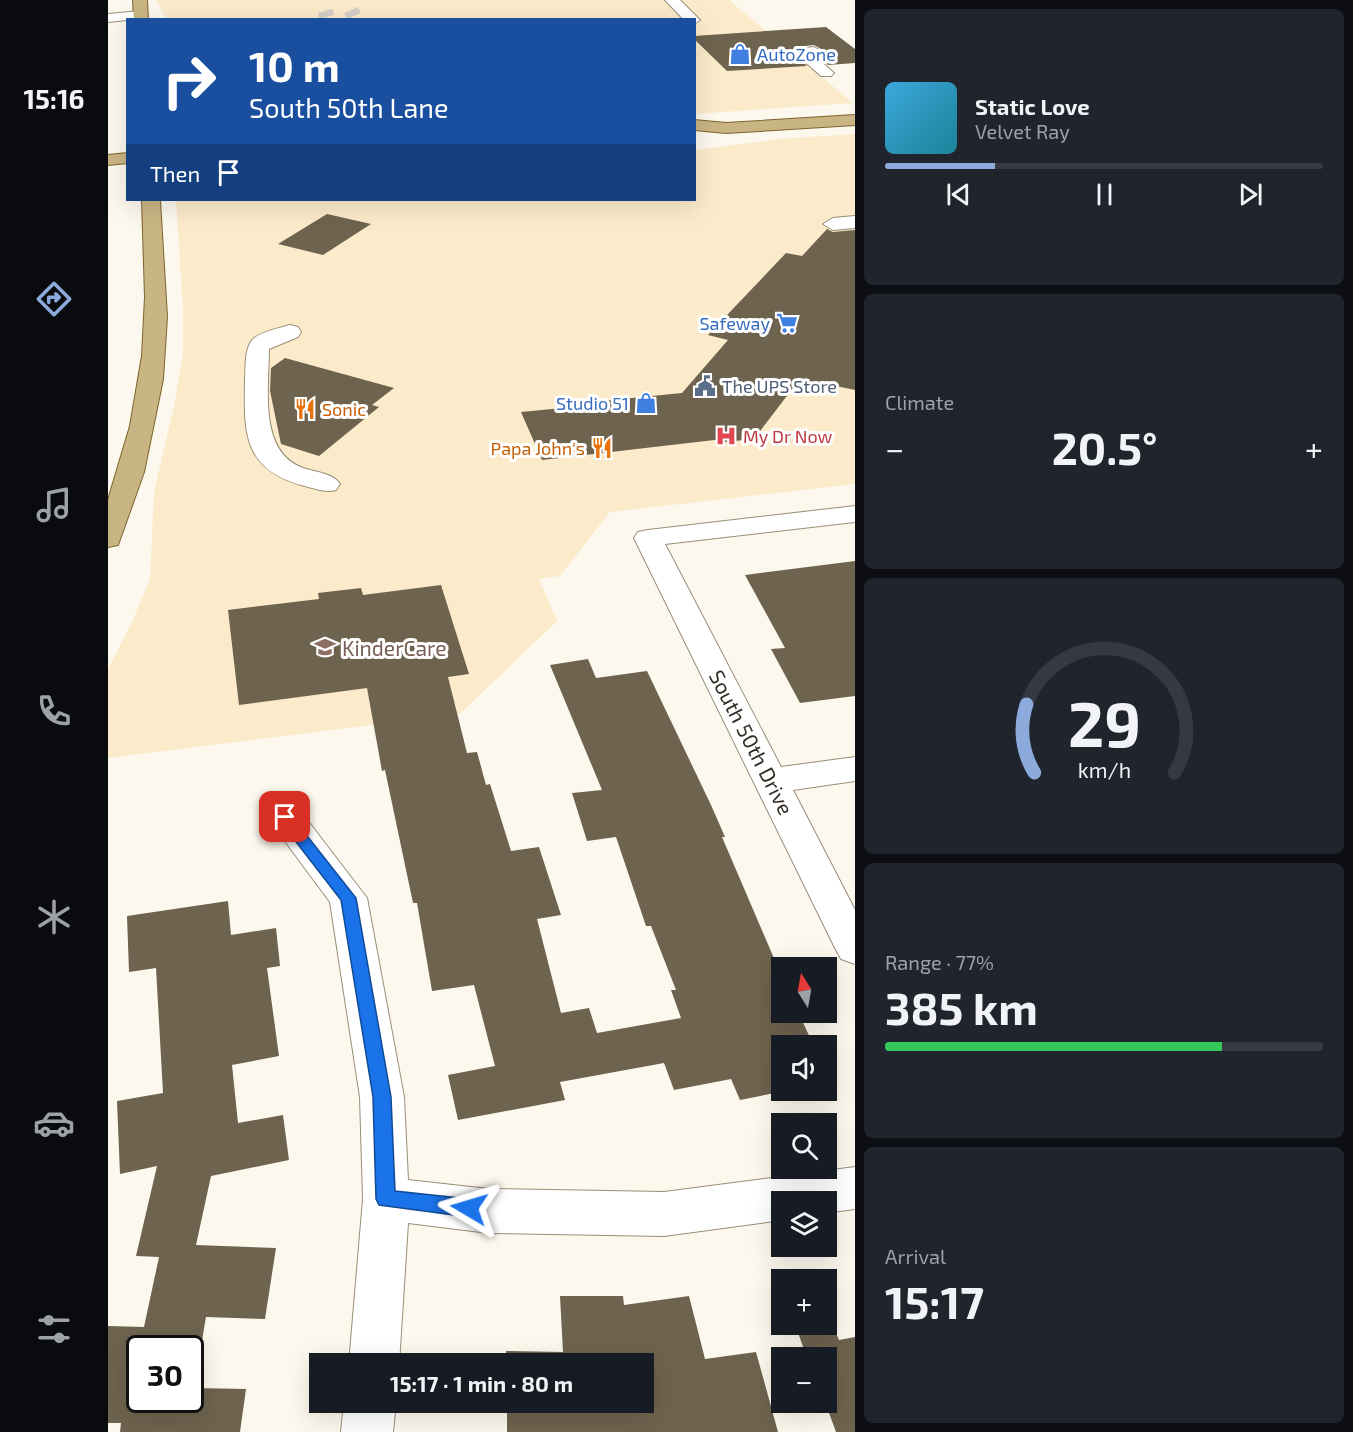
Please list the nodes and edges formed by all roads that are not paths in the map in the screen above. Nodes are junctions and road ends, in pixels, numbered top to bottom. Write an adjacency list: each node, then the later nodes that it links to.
1 (140, 0): 3 (main road)
2 (672, 0): 5 (street)
3 (141, 17): 4 (street)
4 (108, 18)
5 (691, 18)
6 (814, 51): 7 (street)
7 (826, 74)
8 (855, 120): 10 (main road)
9 (696, 124): 10 (main road)
10 (726, 128): 11 (main road)
11 (696, 139)
12 (126, 158): 13 (main road)
13 (108, 160)
14 (151, 201): 20 (main road)
15 (855, 222): 16 (street)
16 (833, 224)
17 (290, 332): 18 (street)
18 (327, 484)
19 (855, 514): 22 (street, South 50th Drive)
20 (108, 538)
21 (855, 768): 22 (street)
22 (771, 781): 24 (street, South 50th Drive)
23 (285, 817): 26 (street)
24 (855, 948)
25 (855, 1188): 26 (street)
26 (386, 1199): 27 (street)
27 (375, 1353)
28 (369, 1413): 29 (street)
29 (367, 1432)

